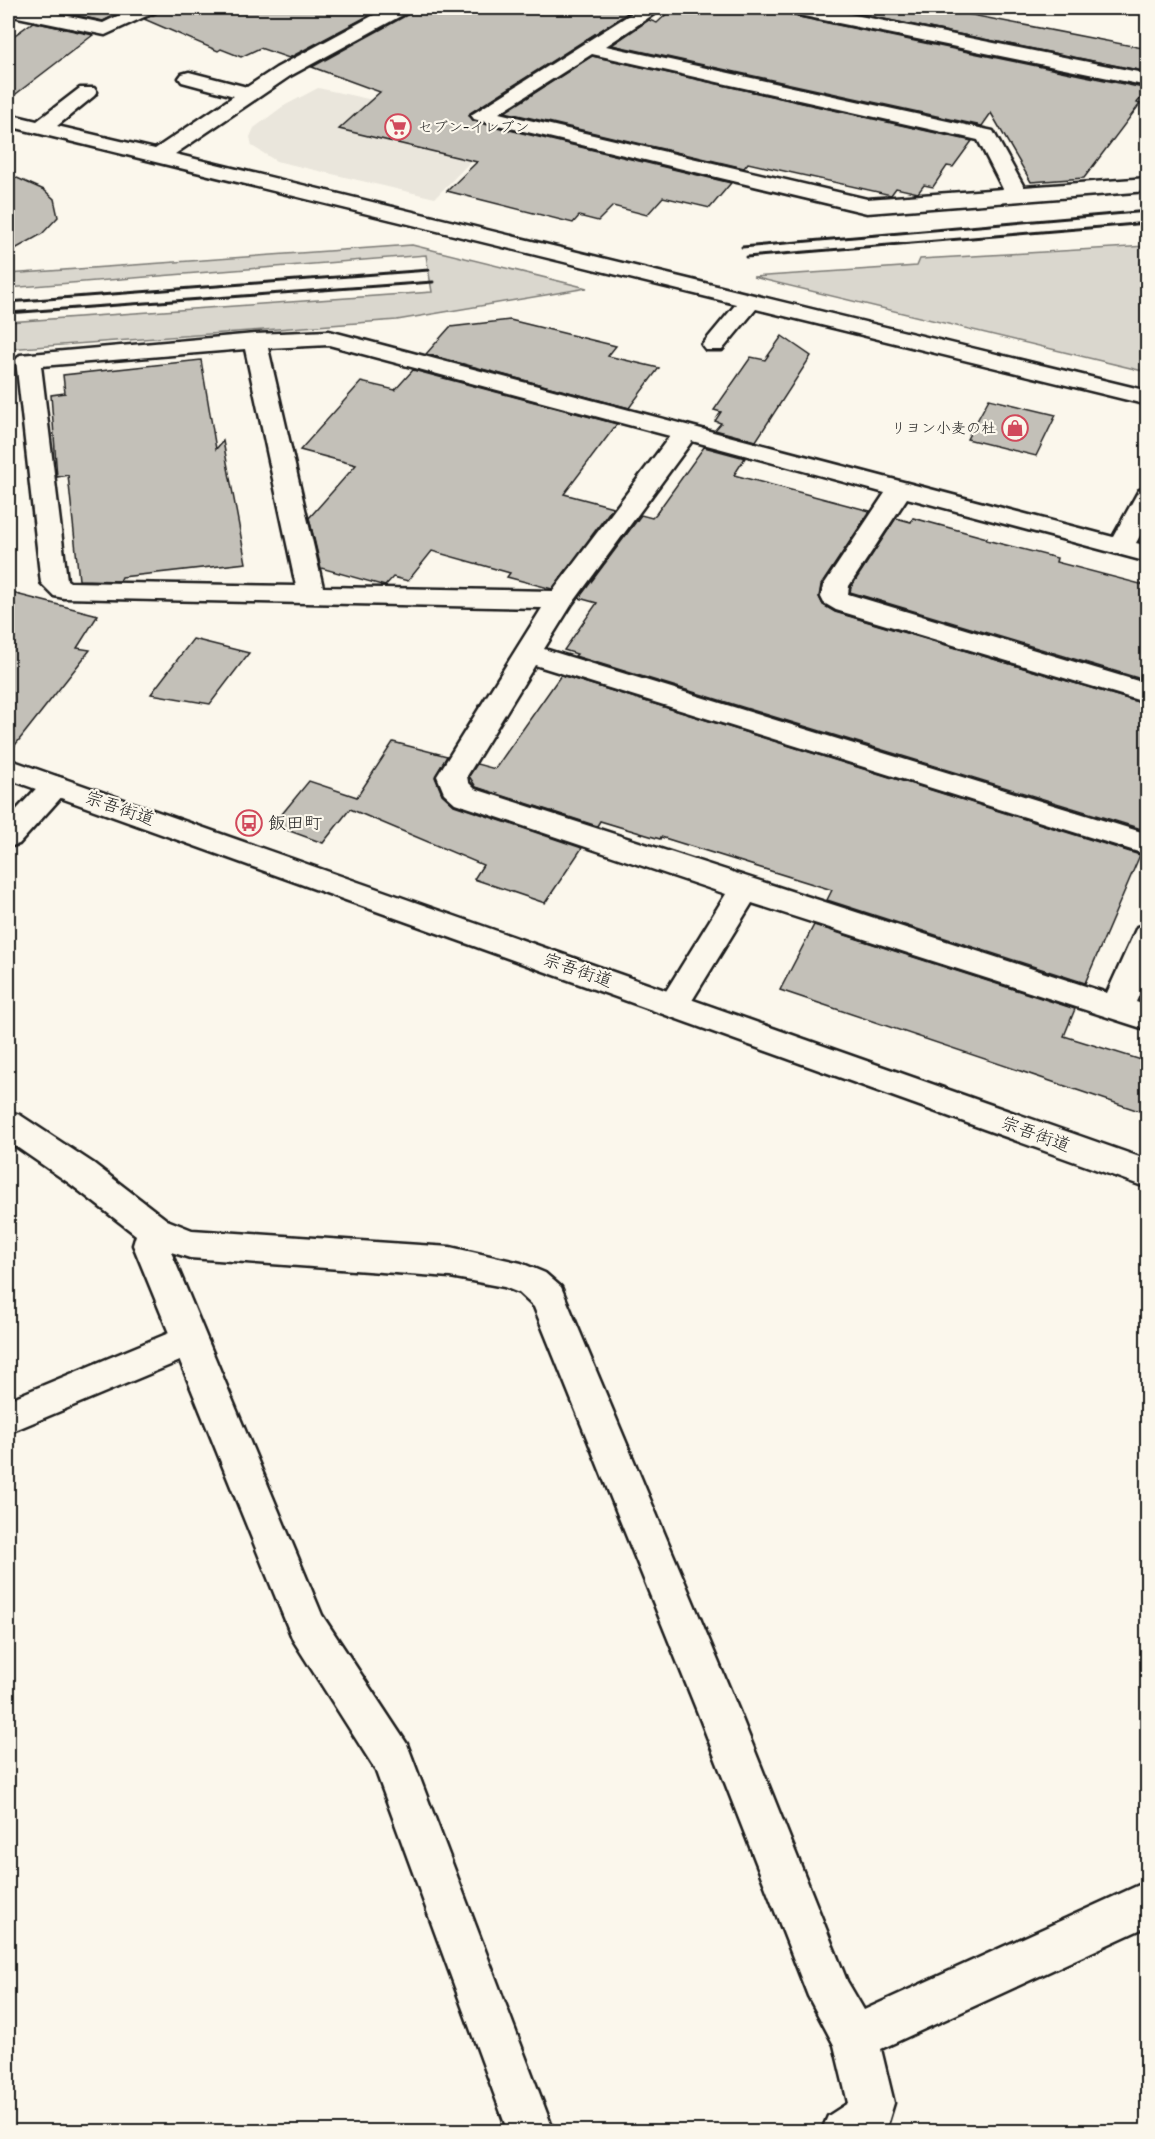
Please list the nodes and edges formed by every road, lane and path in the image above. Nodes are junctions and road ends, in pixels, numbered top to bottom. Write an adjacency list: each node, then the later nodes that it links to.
1 (148, 8): 5 (main road)
2 (401, 8): 10 (main road)
3 (653, 8): 6 (main road)
4 (794, 8): 8 (main road)
5 (8, 9)
6 (590, 48): 15 (main road); 15 (main road)
7 (189, 78): 10 (main road)
8 (1148, 80)
9 (87, 92): 12 (main road)
10 (250, 94): 13 (main road)
11 (8, 120): 12 (main road)
12 (42, 127): 13 (main road)
13 (159, 156): 16 (main road)
14 (1148, 184): 15 (main road)
15 (1017, 195)
16 (751, 301): 18 (main road); 19 (main road)
17 (255, 341): 20 (main road); 25 (main road); 25 (main road)
18 (714, 345)
19 (1148, 398)
20 (685, 433): 21 (main road); 26 (main road)
21 (900, 490): 23 (main road); 28 (main road)
22 (1148, 495): 23 (main road)
23 (1121, 548): 24 (main road)
24 (1148, 554)
25 (312, 597): 26 (main road)
26 (561, 600): 27 (main road)
27 (529, 654): 32 (main road); 33 (main road)
28 (1148, 694)
29 (8, 769): 30 (main road, 宗吾街道)
30 (55, 786): 31 (main road); 35 (main road, 宗吾街道)
31 (8, 837)
32 (1148, 845)
33 (745, 889): 35 (main road); 36 (main road)
34 (1148, 935): 36 (main road)
35 (674, 1004): 39 (main road, 宗吾街道)
36 (1117, 1008): 37 (main road)
37 (1148, 1018)
38 (8, 1124): 40 (main road)
39 (1148, 1174)
40 (155, 1230): 41 (main road); 44 (main road)
41 (190, 1340): 42 (main road); 45 (main road)
42 (8, 1417)
43 (1148, 1903): 44 (main road)
44 (855, 2037): 46 (main road)
45 (531, 2132)
46 (844, 2132)

